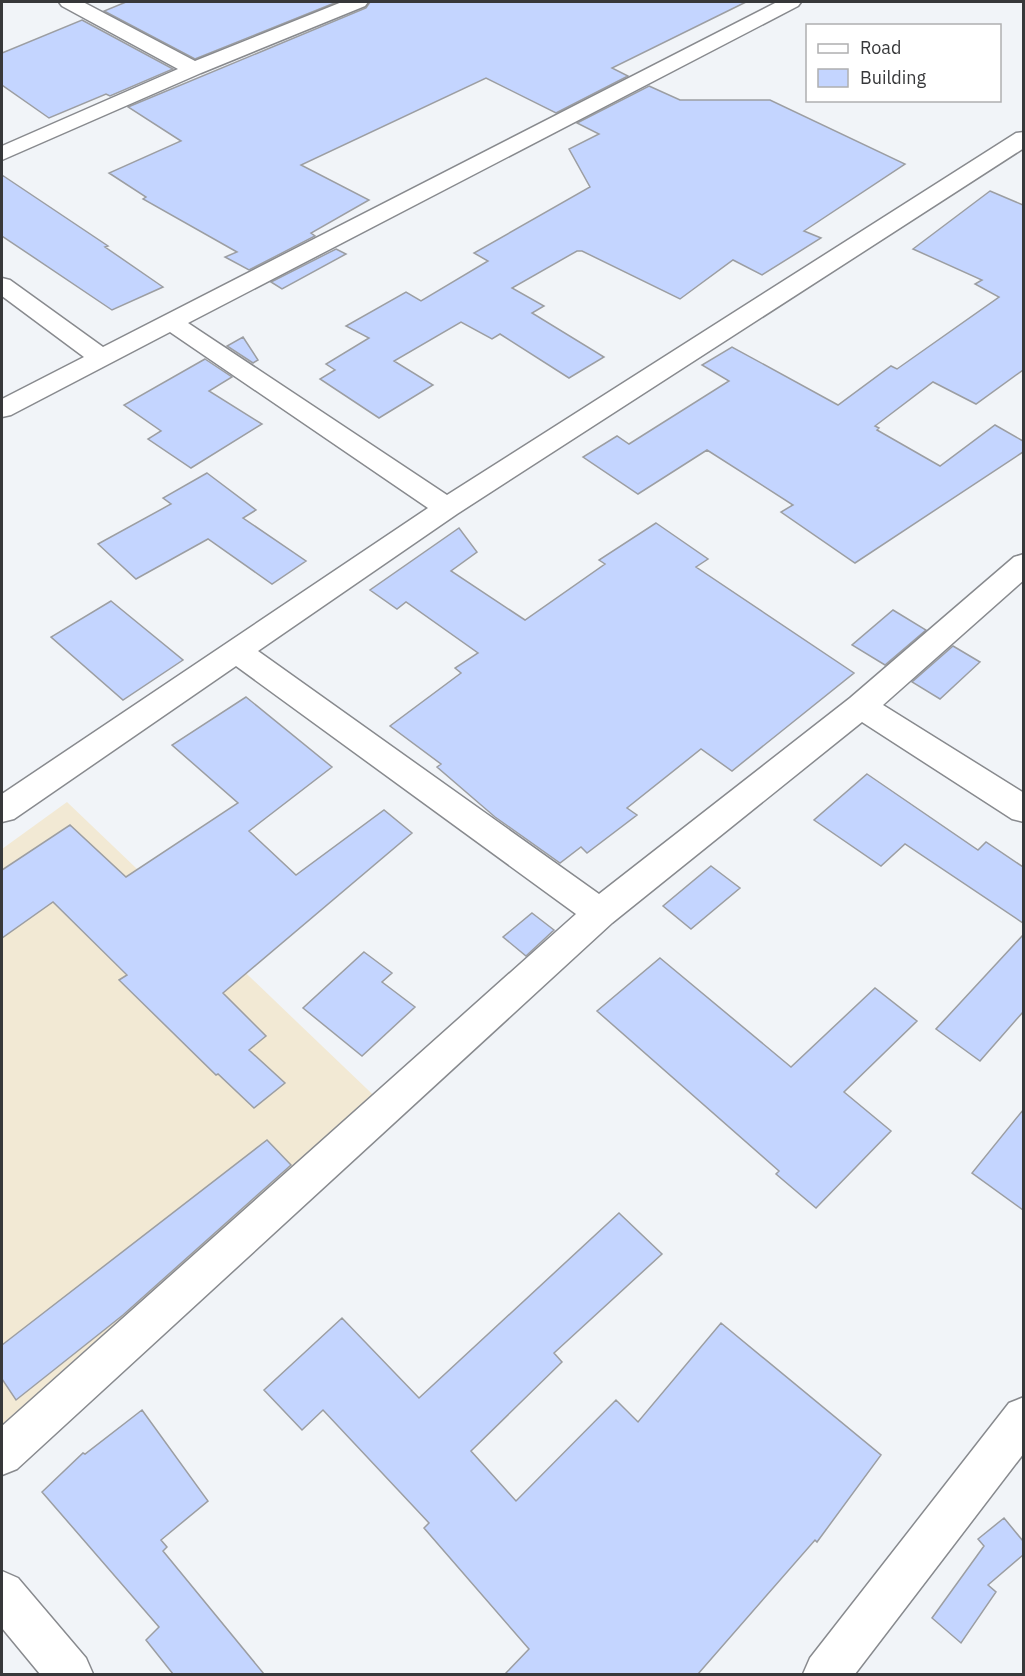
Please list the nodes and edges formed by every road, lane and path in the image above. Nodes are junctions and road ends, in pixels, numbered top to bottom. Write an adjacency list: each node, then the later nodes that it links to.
1 (69, 2): 4 (street)
2 (358, 2): 4 (street)
3 (791, 2): 8 (street)
4 (194, 69): 6 (street)
5 (1023, 138): 11 (street)
6 (2, 154)
7 (2, 285): 9 (street)
8 (171, 322): 9 (street); 11 (street)
9 (102, 358): 10 (street)
10 (2, 409)
11 (447, 508): 13 (street)
12 (1023, 564): 14 (street)
13 (237, 651): 15 (street); 17 (street)
14 (861, 706): 16 (street); 17 (street)
15 (2, 810)
16 (1023, 810)
17 (600, 913): 19 (street)
18 (1023, 1418): 22 (street)
19 (2, 1454)
20 (2, 1594): 21 (street)
21 (70, 1674)
22 (826, 1674)

